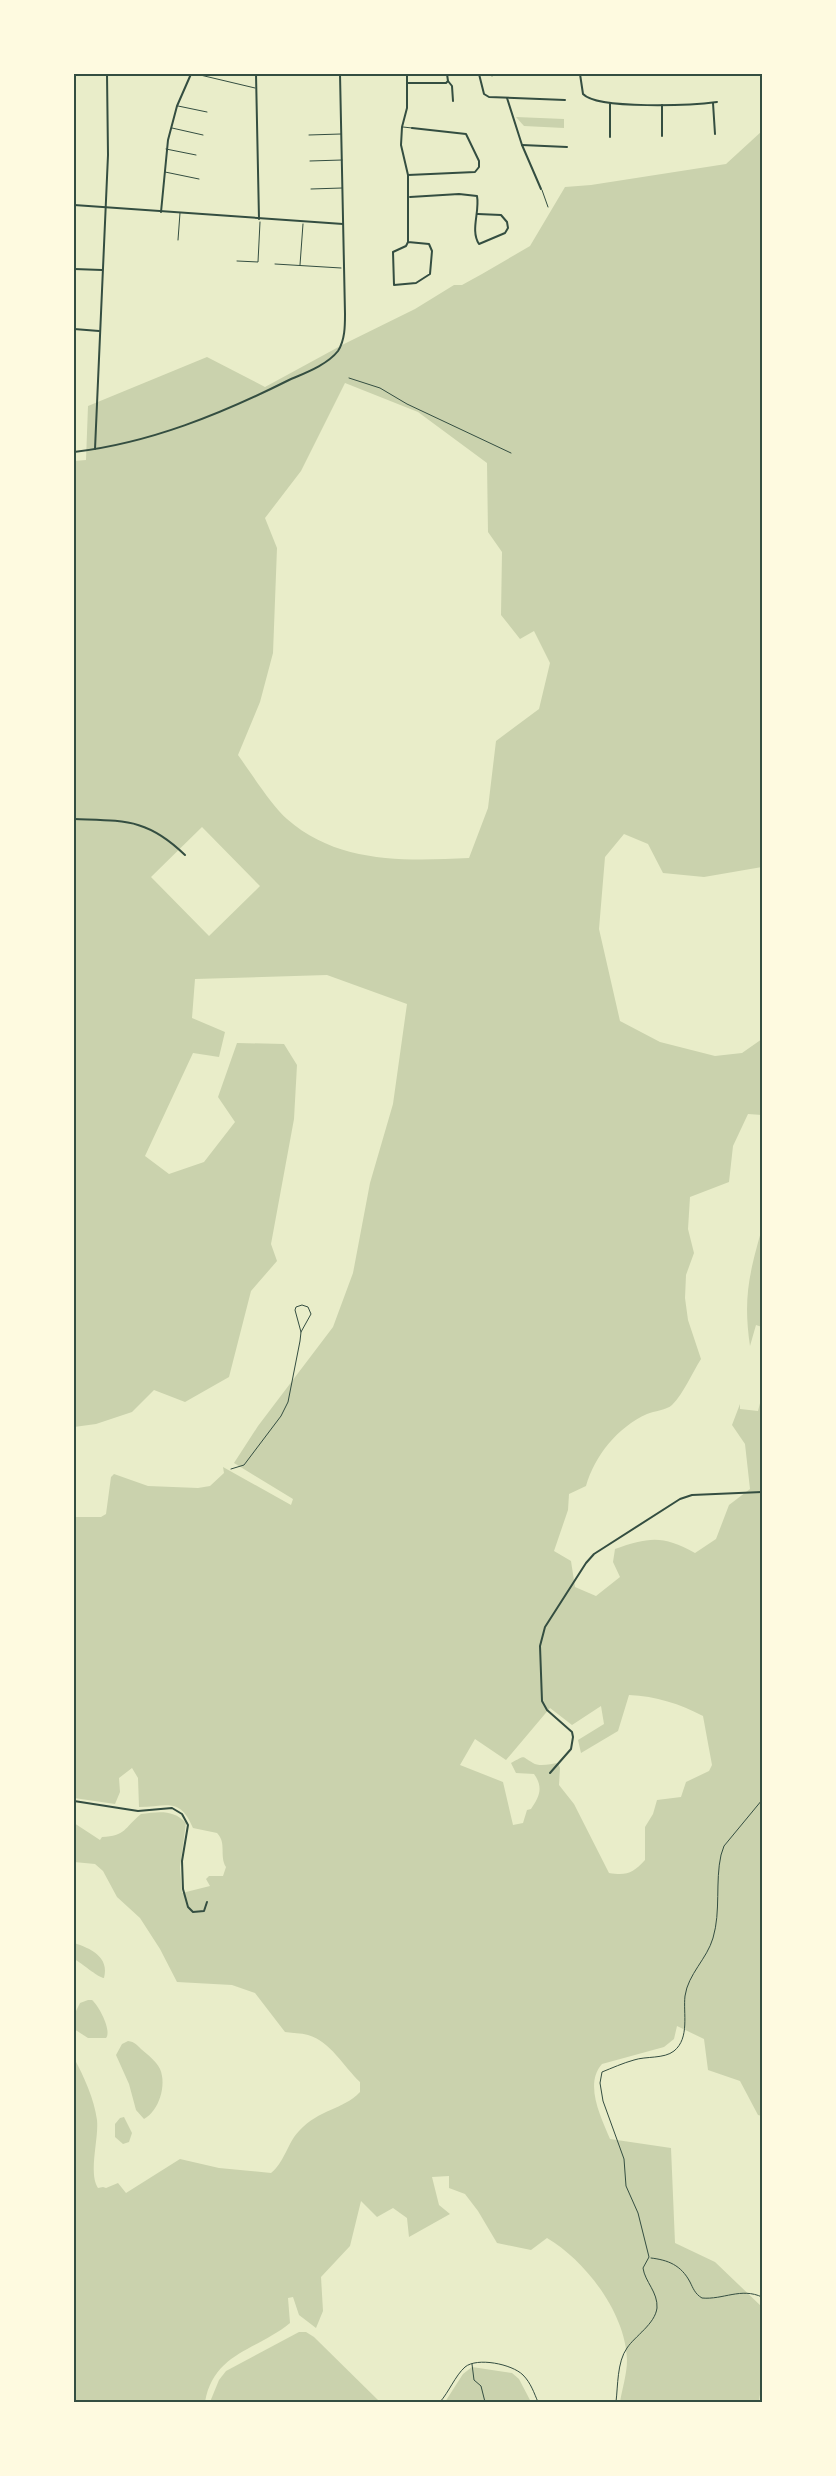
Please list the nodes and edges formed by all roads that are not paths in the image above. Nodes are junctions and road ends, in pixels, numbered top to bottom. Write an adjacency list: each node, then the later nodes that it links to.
1 (107, 74): 43 (street)
2 (191, 74): 18 (street)
3 (196, 74): 12 (lane)
4 (256, 74): 12 (street)
5 (340, 74): 23 (street)
6 (407, 74): 11 (street)
7 (447, 74): 10 (street)
8 (479, 74): 13 (street)
9 (580, 74): 16 (street)
10 (448, 82): 11 (street); 15 (street)
11 (407, 84): 20 (street)
12 (256, 88): 48 (street)
13 (507, 98): 14 (street); 29 (street)
14 (565, 100)
15 (453, 101)
16 (610, 103): 17 (street); 28 (street)
17 (662, 105): 24 (street); 27 (street)
18 (178, 106): 19 (lane); 21 (street)
19 (206, 112)
20 (402, 127): 22 (lane); 36 (street)
21 (171, 128): 25 (lane); 31 (street)
22 (412, 128): 36 (street)
23 (342, 134): 26 (lane); 33 (street)
24 (715, 134)
25 (203, 135)
26 (309, 135)
27 (662, 136)
28 (610, 137)
29 (522, 145): 30 (street); 40 (street)
30 (567, 147)
31 (166, 149): 32 (lane); 35 (street)
32 (196, 155)
33 (342, 160): 34 (lane); 38 (street)
34 (310, 161)
35 (164, 172): 37 (lane); 45 (street)
36 (408, 175): 41 (street)
37 (199, 179)
38 (343, 188): 39 (lane); 49 (street)
39 (311, 189)
40 (541, 189): 44 (lane)
41 (409, 197): 47 (street); 51 (street)
42 (74, 205): 43 (street)
43 (106, 208): 45 (street); 53 (street)
44 (548, 208)
45 (161, 212): 46 (street)
46 (180, 213): 48 (street); 50 (lane)
47 (478, 214): 47 (street)
48 (259, 219): 49 (street)
49 (343, 224): 56 (street)
50 (178, 240)
51 (408, 242): 51 (street)
52 (74, 269): 53 (street)
53 (102, 270): 55 (street)
54 (74, 329): 55 (street)
55 (99, 331): 56 (street)
56 (95, 449): 57 (street)
57 (74, 452)
58 (74, 819): 59 (street)
59 (185, 855)
60 (301, 1332): 60 (lane); 61 (lane)
61 (231, 1469)
62 (762, 1492): 63 (street)
63 (550, 1773)
64 (74, 1801): 65 (street)
65 (207, 1902)

